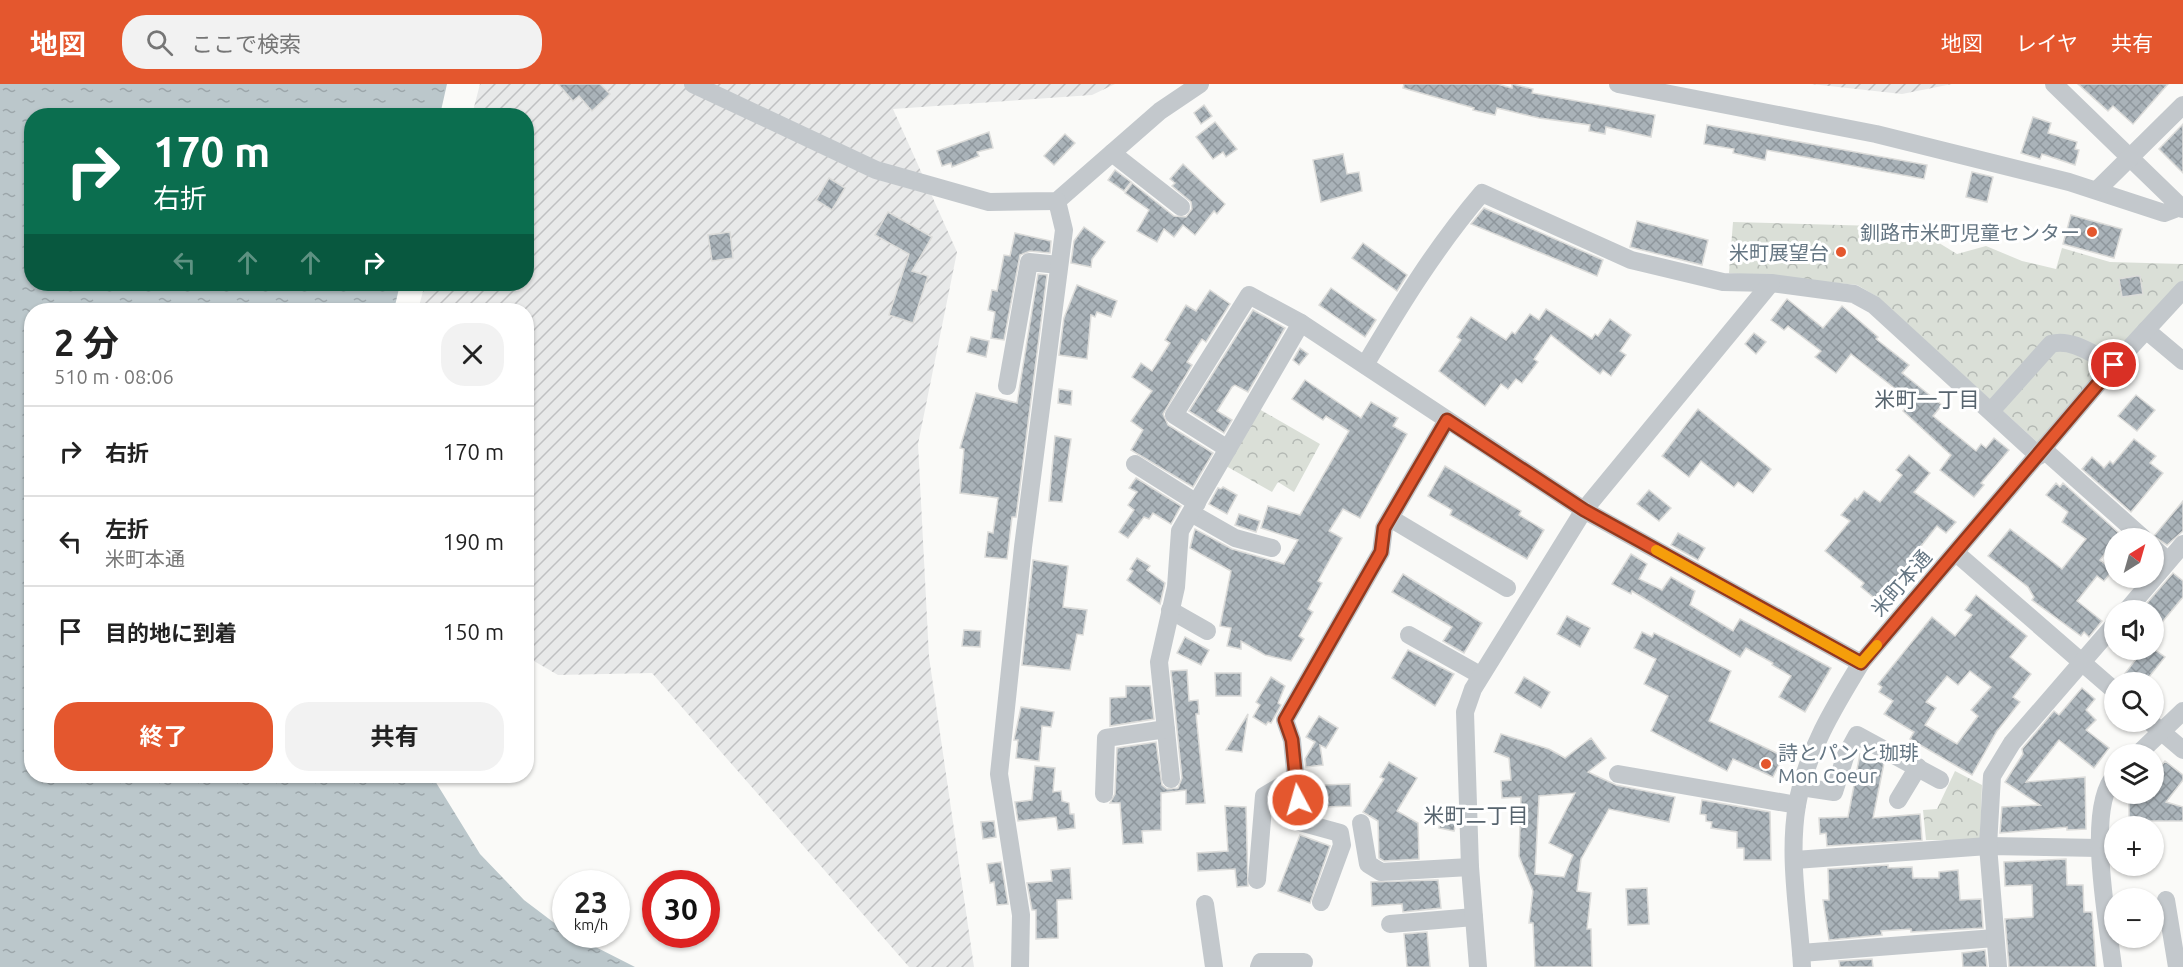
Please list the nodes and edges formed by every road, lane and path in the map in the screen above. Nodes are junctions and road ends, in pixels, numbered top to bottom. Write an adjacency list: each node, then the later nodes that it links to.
1 (693, 84): 9 (street)
2 (1200, 84): 6 (street)
3 (1618, 84): 8 (street)
4 (2054, 84): 7 (street)
5 (2183, 105): 7 (street)
6 (1112, 153): 9 (street); 10 (street)
7 (2129, 157): 8 (street); 11 (street)
8 (2097, 190): 11 (street)
9 (1057, 201): 12 (street)
10 (1181, 207)
11 (2182, 208)
12 (1059, 265): 20 (street); 74 (street)
13 (1771, 283): 18 (street); 21 (street); 27 (street)
14 (2183, 290): 16 (street, 米町本通)
15 (1302, 323): 18 (street); 23 (street); 23 (street)
16 (2146, 330): 17 (street); 19 (street, 米町本通)
17 (2183, 361)
18 (1365, 365): 22 (street)
19 (2114, 365): 21 (street); 24 (street, 米町本通)
20 (1007, 386)
21 (1991, 411): 24 (street)
22 (1447, 420): 27 (street); 28 (street)
23 (1228, 449): 26 (street)
24 (2041, 453): 29 (street); 32 (street, 米町本通)
25 (1135, 464): 26 (street)
26 (1194, 508): 31 (street); 37 (street)
27 (1584, 510): 42 (street); 43 (street)
28 (1390, 518): 35 (street); 52 (street)
29 (2131, 528)
30 (2183, 544): 34 (street)
31 (1272, 548)
32 (1956, 553): 41 (street); 42 (street, 米町本通)
33 (2164, 557): 34 (street)
34 (2168, 561): 36 (street)
35 (1507, 588)
36 (2135, 600)
37 (1170, 610): 38 (street); 47 (street)
38 (1207, 631)
39 (1409, 635): 43 (street)
40 (2104, 637): 41 (street)
41 (2083, 662): 44 (street); 61 (street)
42 (1861, 663): 55 (street, 米町本通)
43 (1480, 675): 64 (street)
44 (2104, 681)
45 (2183, 711): 46 (street)
46 (2164, 722)
47 (1166, 729): 53 (street); 56 (street)
48 (2162, 732): 49 (street)
49 (2183, 750)
50 (1918, 767): 54 (street); 55 (street); 58 (street)
51 (1618, 774): 59 (street)
52 (1296, 777): 65 (street); 67 (street)
53 (1171, 779)
54 (1940, 780)
55 (1802, 787): 59 (street, 米町本通)
56 (1104, 794)
57 (2104, 794): 62 (street)
58 (1898, 800)
59 (1797, 805): 63 (street, 米町本通)
60 (1361, 823): 64 (street)
61 (1988, 846): 62 (street); 63 (street); 71 (street)
62 (2099, 848): 79 (street)
63 (1795, 860): 72 (street, 米町本通)
64 (1470, 867): 69 (street)
65 (1257, 880)
66 (2166, 900): 80 (street)
67 (1321, 902)
68 (1205, 904): 75 (street)
69 (1474, 917): 70 (street); 77 (street)
70 (1390, 924)
71 (1995, 938): 72 (street); 78 (street)
72 (1802, 960)
73 (1304, 962): 76 (street)
74 (1020, 967)
75 (1214, 967)
76 (1259, 967)
77 (1478, 967)
78 (1998, 967)
79 (2113, 967)
80 (2177, 967)

